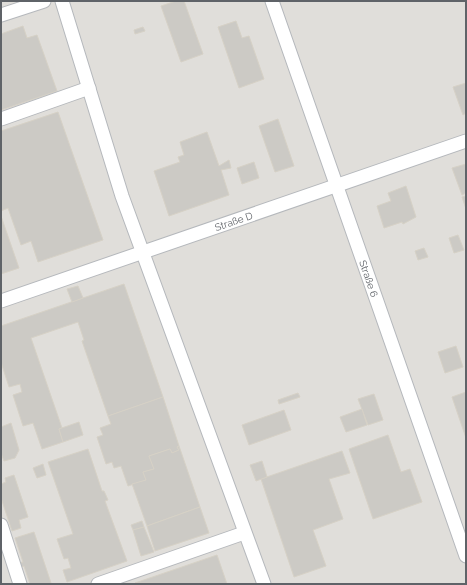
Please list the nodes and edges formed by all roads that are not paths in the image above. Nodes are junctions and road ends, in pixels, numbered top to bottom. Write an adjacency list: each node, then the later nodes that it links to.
1 (44, 1): 4 (lane)
2 (62, 1): 5 (lane)
3 (272, 1): 8 (lane, Straße 6)
4 (1, 15)
5 (89, 88): 6 (lane); 9 (lane)
6 (1, 119)
7 (466, 141): 8 (lane, Straße D)
8 (336, 184): 9 (lane, Straße D); 13 (lane, Straße 6)
9 (143, 252): 10 (lane, Straße D); 12 (lane)
10 (1, 301)
11 (1, 525): 14 (lane)
12 (244, 533): 15 (lane); 16 (lane)
13 (466, 556)
14 (20, 584)
15 (98, 584)
16 (264, 584)

